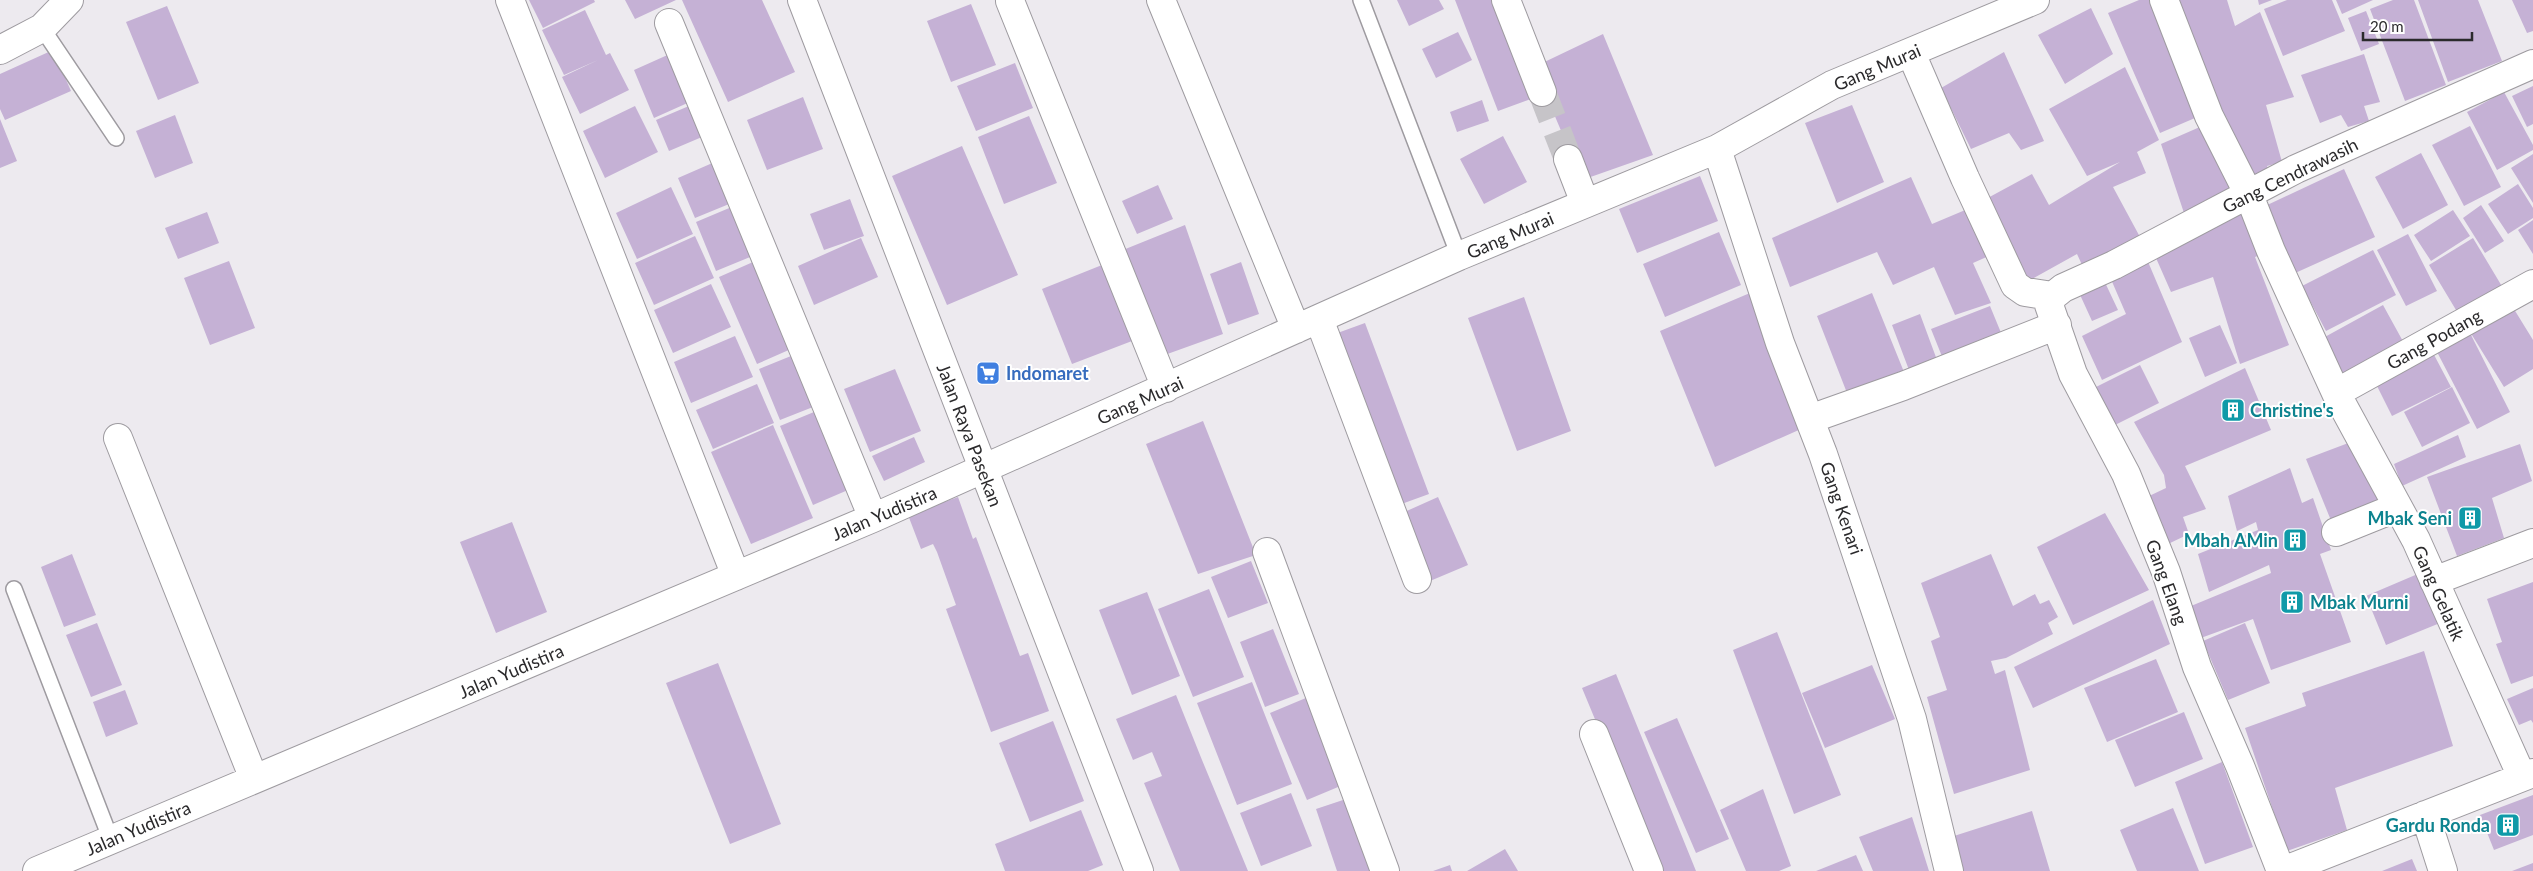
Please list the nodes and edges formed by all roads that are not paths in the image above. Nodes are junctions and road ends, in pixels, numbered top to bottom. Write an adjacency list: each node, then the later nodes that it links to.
1 (69, 0): 11 (street)
2 (510, 0): 36 (street)
3 (802, 0): 30 (street, Jalan Raya Pasekan)
4 (1161, 0): 24 (street)
5 (1361, 0): 21 (lane)
6 (1506, 0): 15 (street)
7 (2035, 0): 13 (street, Gang Murai)
8 (2164, 0): 19 (street, Gang Gelatik)
9 (1010, 1): 26 (street)
10 (669, 22): 32 (street)
11 (42, 28): 12 (street); 16 (lane)
12 (0, 50)
13 (1911, 53): 17 (street, Gang Murai); 23 (street)
14 (2533, 64): 19 (street, Gang Cendrawasih)
15 (1542, 92)
16 (116, 138)
17 (1716, 150): 20 (street, Gang Murai); 28 (street, Gang Kenari)
18 (1568, 159): 20 (street)
19 (2249, 195): 23 (street, Gang Cendrawasih); 27 (street, Gang Gelatik)
20 (1585, 203): 21 (street, Gang Murai)
21 (1459, 256): 24 (street, Gang Murai)
22 (2533, 284): 27 (street, Gang Podang)
23 (2053, 296): 25 (street, Gang Elang)
24 (1308, 324): 26 (street, Gang Murai); 37 (street)
25 (2057, 325): 28 (street); 50 (street, Gang Elang)
26 (1166, 388): 30 (street, Gang Murai)
27 (2336, 393): 31 (street, Gang Gelatik)
28 (1810, 419): 49 (street, Gang Kenari)
29 (118, 438): 42 (street)
30 (984, 470): 32 (street, Jalan Yudistira); 46 (street, Jalan Raya Pasekan)
31 (2398, 507): 33 (street); 38 (street, Gang Gelatik)
32 (874, 518): 36 (street, Jalan Yudistira)
33 (2336, 532)
34 (2533, 543): 38 (street)
35 (1267, 552): 47 (street)
36 (736, 576): 42 (street, Jalan Yudistira)
37 (1417, 579)
38 (2434, 581): 41 (street, Gang Gelatik)
39 (14, 589): 44 (lane)
40 (1594, 734): 48 (street)
41 (2527, 775): 43 (street)
42 (254, 780): 44 (street, Jalan Yudistira)
43 (2425, 815): 50 (street); 51 (street)
44 (111, 840): 45 (street, Jalan Yudistira)
45 (37, 871)
46 (1139, 871)
47 (1385, 871)
48 (1649, 871)
49 (1949, 871)
50 (2282, 871)
51 (2443, 871)

